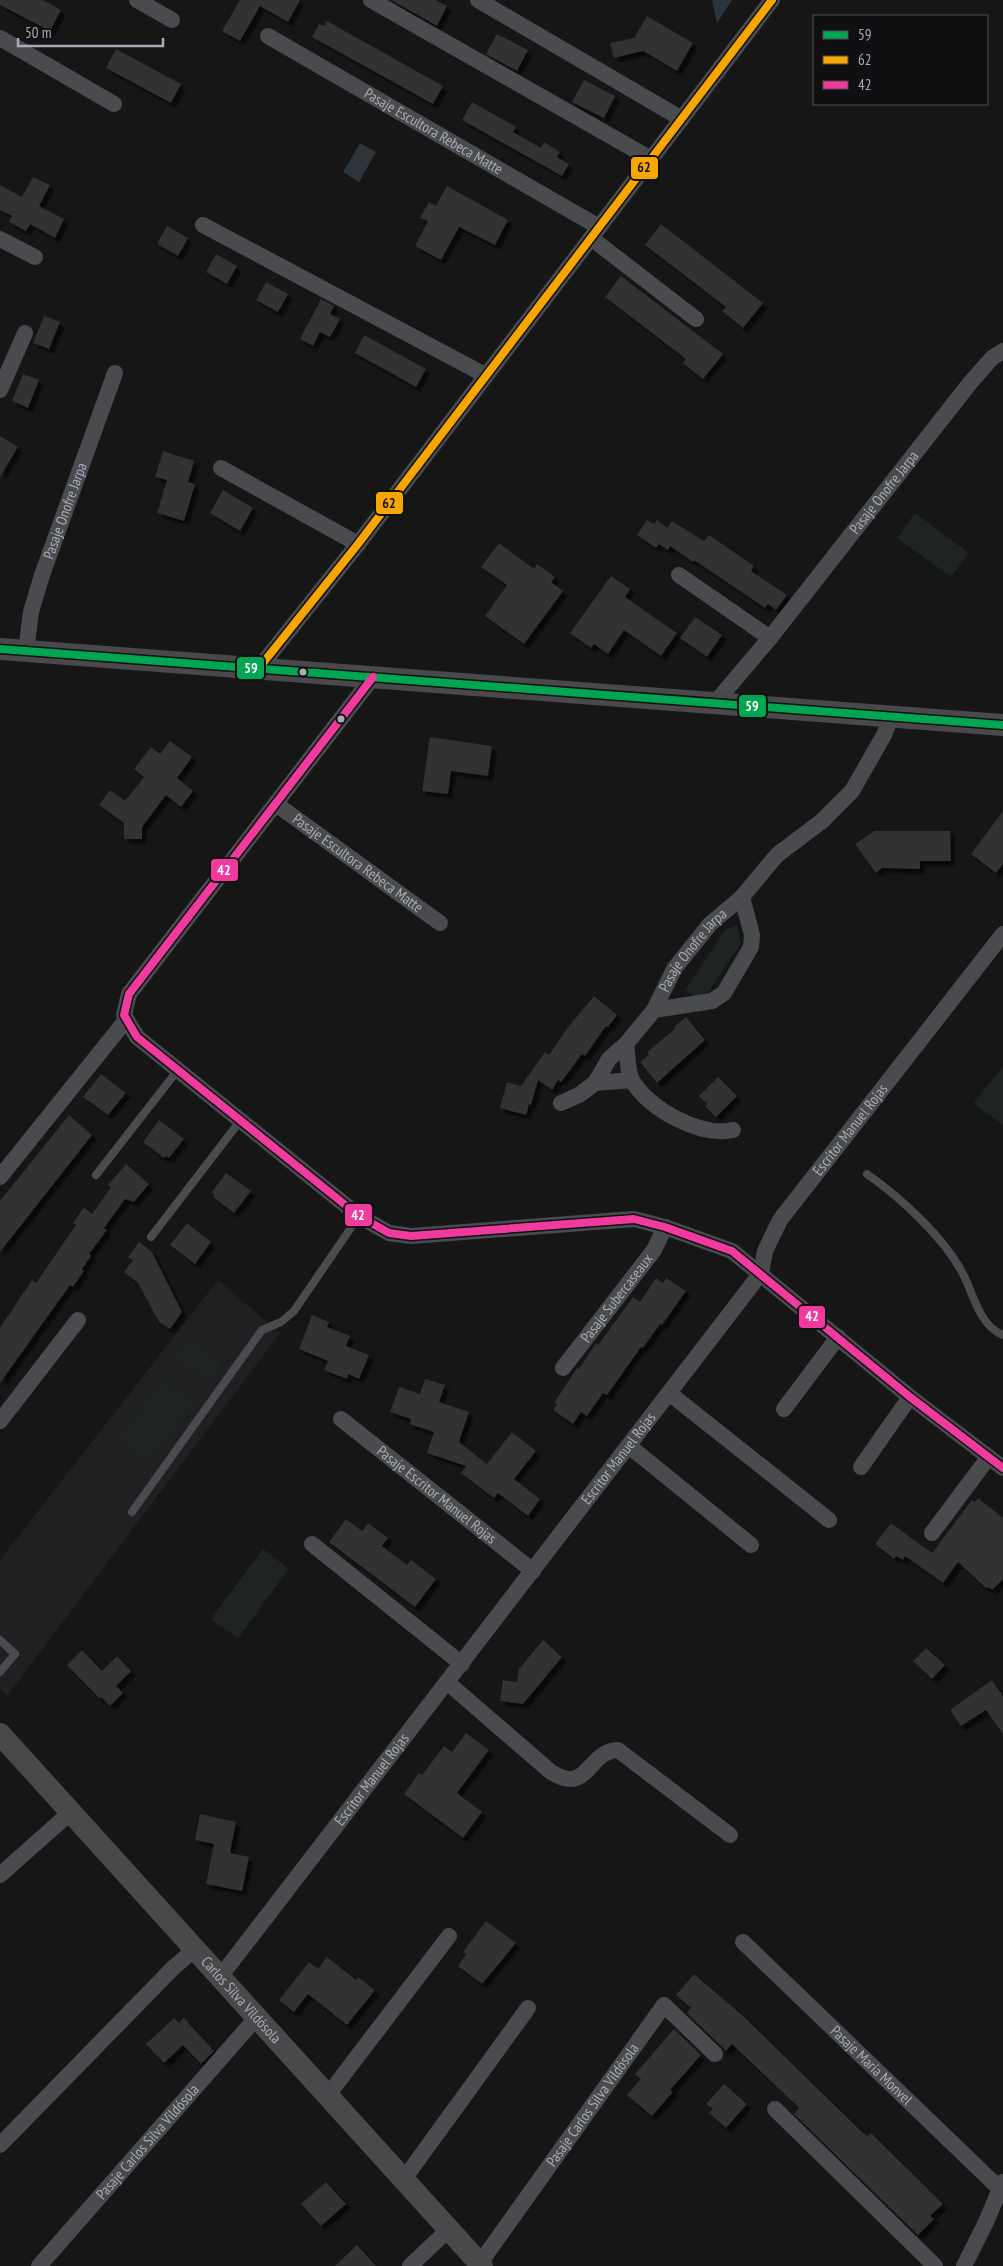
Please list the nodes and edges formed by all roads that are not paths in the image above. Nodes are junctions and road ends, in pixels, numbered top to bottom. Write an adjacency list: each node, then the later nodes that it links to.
1 (137, 0): 5 (street)
2 (371, 0): 10 (street)
3 (478, 0): 9 (street)
4 (772, 0): 9 (street)
5 (172, 20)
6 (268, 36): 12 (street, Pasaje Escultora Rebeca Matte)
7 (0, 38): 8 (street)
8 (114, 104)
9 (682, 119): 10 (street)
10 (651, 159): 12 (street)
11 (203, 225): 19 (street)
12 (595, 233): 15 (street, Pasaje Escultora Rebeca Matte); 19 (street)
13 (0, 238): 14 (street)
14 (34, 256)
15 (696, 318)
16 (26, 333): 20 (street)
17 (1003, 351): 24 (street, Pasaje Onofre Jarpa)
18 (115, 373): 26 (street, Pasaje Onofre Jarpa)
19 (485, 375): 22 (street)
20 (0, 390)
21 (221, 468): 22 (street)
22 (358, 544): 27 (street)
23 (679, 575): 24 (street)
24 (770, 638): 29 (street, Pasaje Onofre Jarpa)
25 (0, 648): 26 (street)
26 (26, 650): 27 (street)
27 (259, 668): 28 (street)
28 (373, 677): 29 (street); 32 (street)
29 (716, 703): 30 (street)
30 (891, 717): 31 (street); 33 (street, Pasaje Onofre Jarpa)
31 (1003, 725)
32 (276, 804): 34 (street, Pasaje Escultora Rebeca Matte); 37 (street)
33 (742, 898): 36 (street, Pasaje Onofre Jarpa); 36 (street, Pasaje Onofre Jarpa)
34 (440, 924)
35 (1003, 934): 51 (street, Escritor Manuel Rojas)
36 (654, 1010): 38 (street, Pasaje Onofre Jarpa)
37 (125, 1017): 39 (street); 47 (street)
38 (626, 1044): 40 (street); 41 (street, Pasaje Onofre Jarpa)
39 (177, 1071): 43 (street); 46 (lane)
40 (632, 1080): 41 (street, Pasaje Onofre Jarpa); 44 (street)
41 (595, 1083): 42 (street, Pasaje Onofre Jarpa)
42 (561, 1103)
43 (240, 1121): 48 (street); 50 (lane)
44 (733, 1130)
45 (867, 1174): 53 (lane)
46 (96, 1175)
47 (0, 1177)
48 (359, 1216): 49 (street); 65 (lane)
49 (665, 1227): 51 (street); 55 (street, Pasaje Subercaseaux)
50 (151, 1237)
51 (761, 1273): 54 (street); 56 (street, Escritor Manuel Rojas)
52 (78, 1320): 60 (street)
53 (1003, 1335)
54 (838, 1337): 57 (street); 58 (street)
55 (563, 1368)
56 (669, 1394): 61 (street, Escritor Manuel Rojas); 66 (street)
57 (910, 1397): 62 (street); 63 (street)
58 (784, 1409)
59 (341, 1419): 70 (street, Pasaje Escritor Manuel Rojas)
60 (0, 1422)
61 (628, 1446): 69 (street); 70 (street, Escritor Manuel Rojas)
62 (988, 1458): 64 (street); 67 (street)
63 (861, 1467)
64 (1003, 1468)
65 (132, 1512)
66 (829, 1520)
67 (932, 1533)
68 (312, 1544): 72 (street)
69 (751, 1545)
70 (533, 1571): 72 (street, Escritor Manuel Rojas)
71 (0, 1640): 73 (lane)
72 (462, 1664): 74 (street, Escritor Manuel Rojas)
73 (0, 1672)
74 (448, 1683): 77 (street); 82 (street, Escritor Manuel Rojas)
75 (0, 1734): 76 (street, Carlos Silva Vildósola)
76 (71, 1812): 78 (street); 81 (street, Carlos Silva Vildósola)
77 (730, 1835)
78 (0, 1875)
79 (449, 1936): 86 (street)
80 (743, 1942): 90 (street, Pasaje María Monvel)
81 (195, 1949): 82 (street, Carlos Silva Vildósola); 88 (street)
82 (220, 1977): 84 (street, Carlos Silva Vildósola)
83 (528, 2008): 89 (street)
84 (257, 2017): 86 (street, Carlos Silva Vildósola); 93 (street, Pasaje Carlos Silva Vildósola)
85 (715, 2054): 92 (street, Pasaje Carlos Silva Vildósola)
86 (328, 2095): 89 (street, Carlos Silva Vildósola)
87 (775, 2109): 95 (street)
88 (0, 2145)
89 (404, 2179): 91 (street, Carlos Silva Vildósola)
90 (1001, 2185): 96 (street)
91 (449, 2229): 92 (street, Carlos Silva Vildósola); 94 (street)
92 (481, 2264)
93 (39, 2266)
94 (410, 2266)
95 (935, 2266)
96 (964, 2266)

